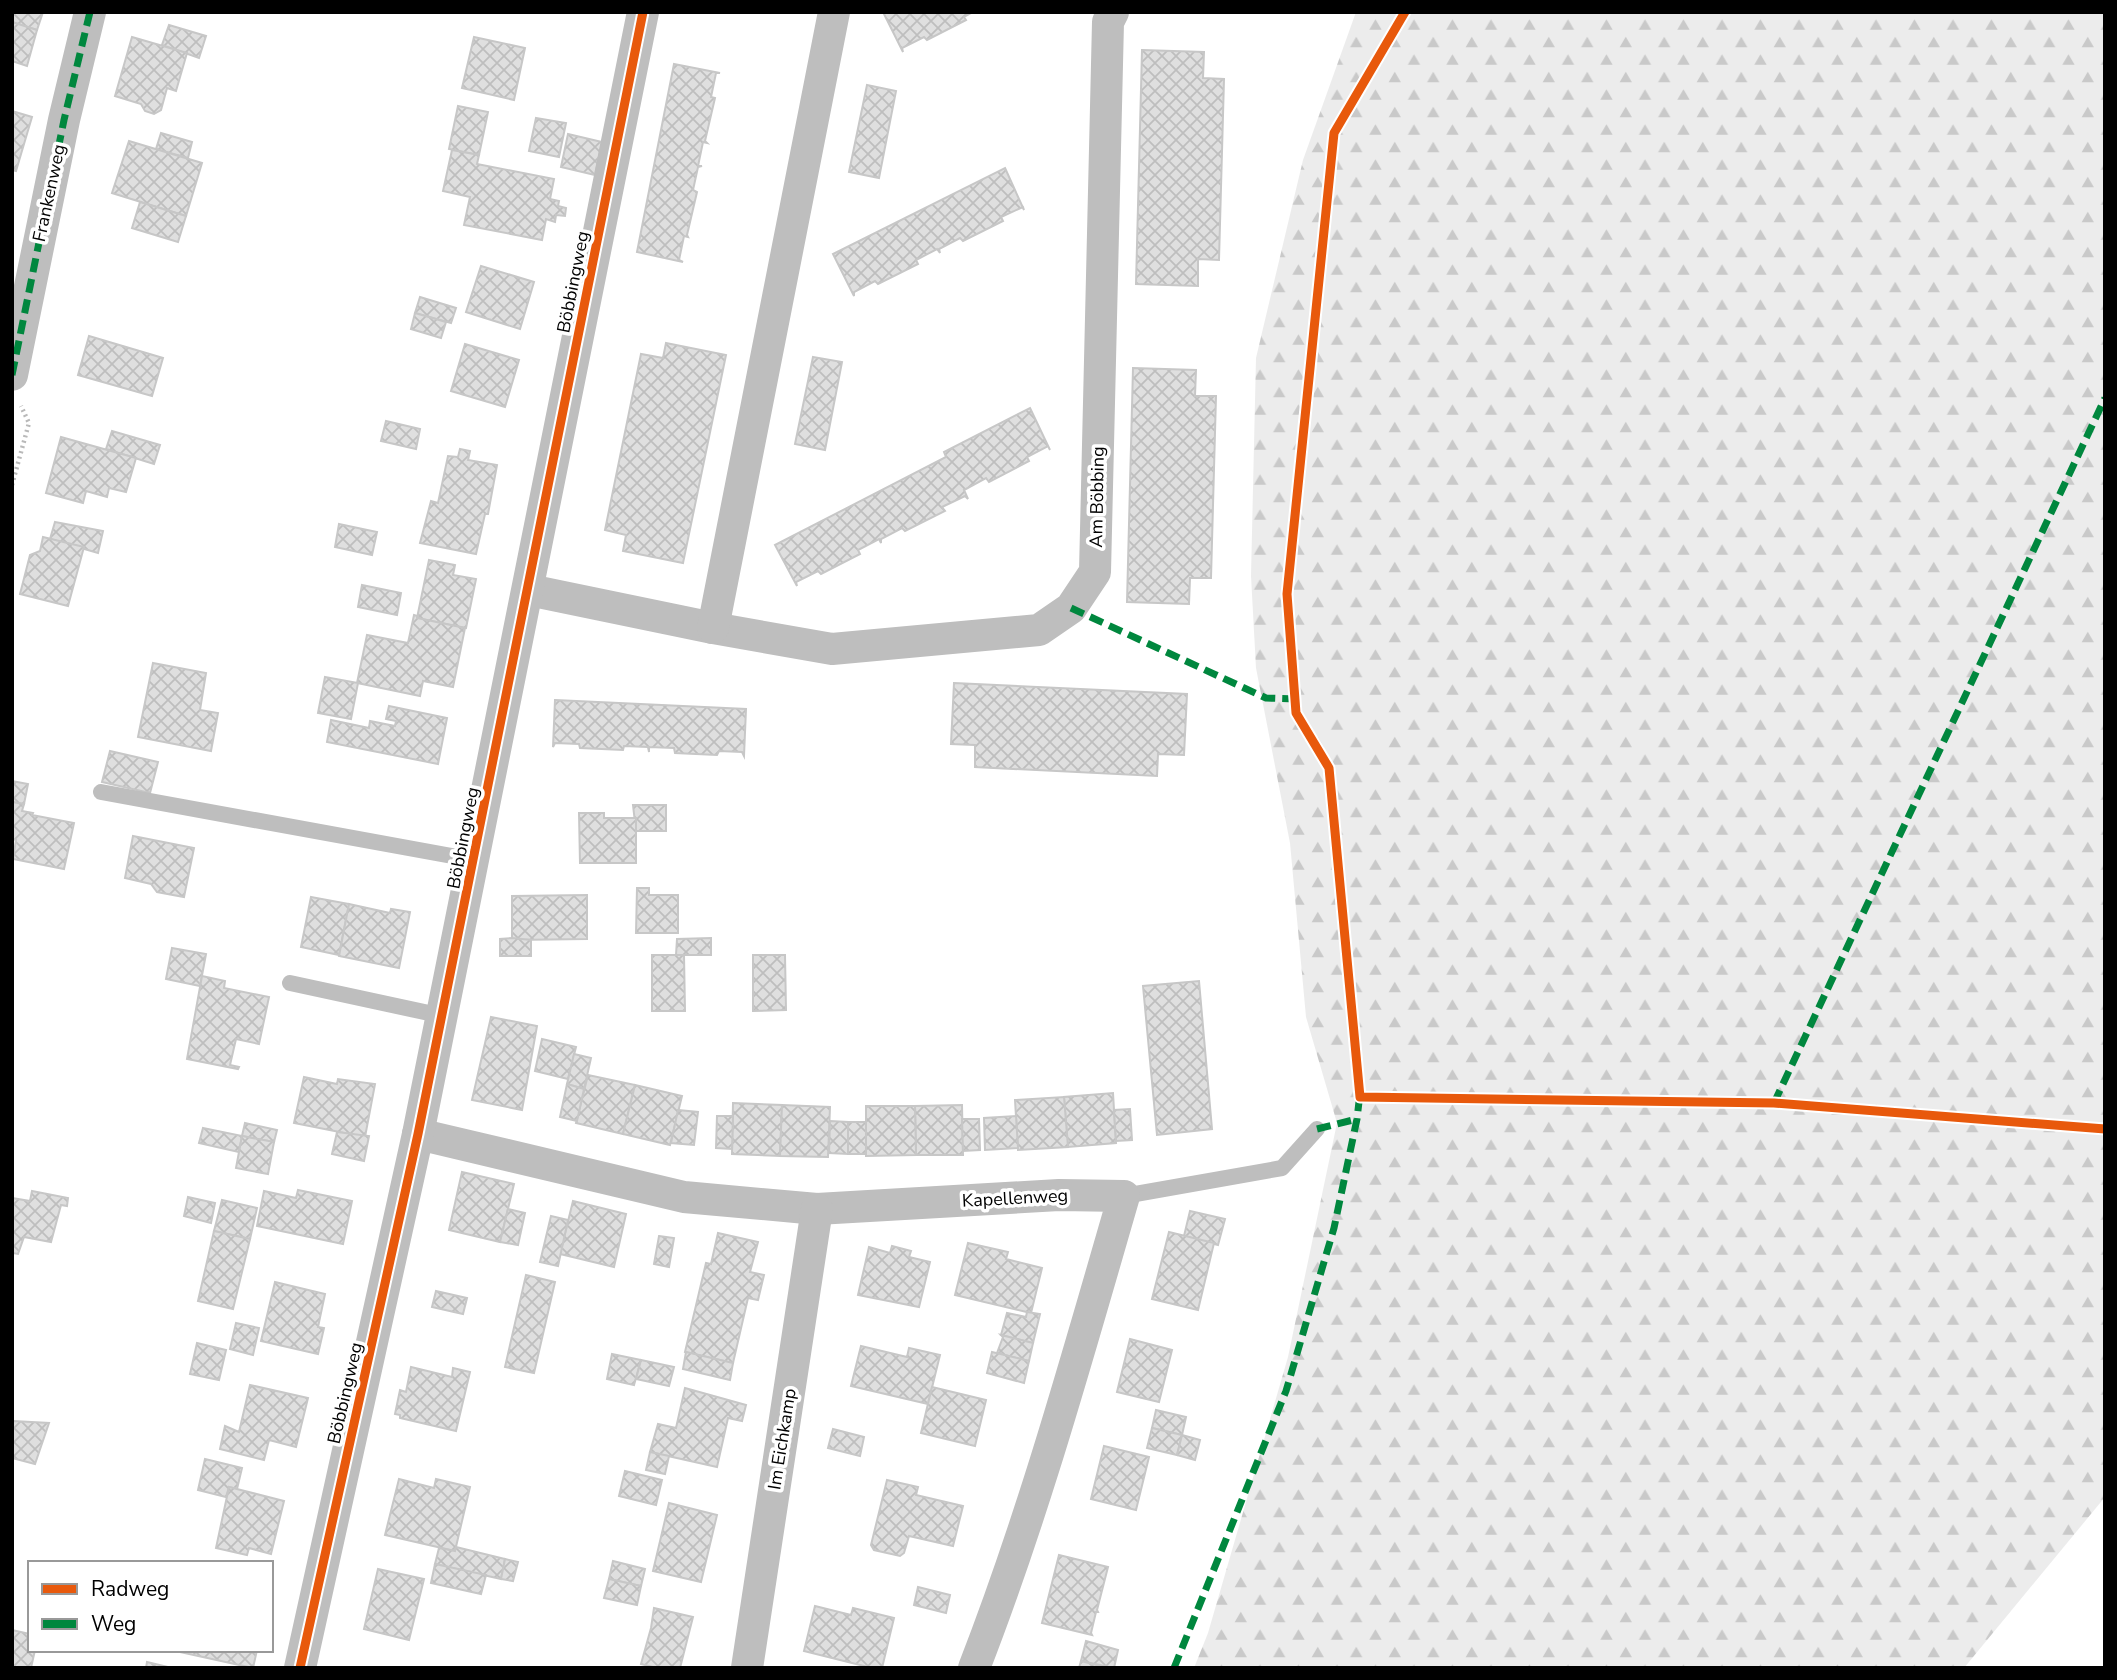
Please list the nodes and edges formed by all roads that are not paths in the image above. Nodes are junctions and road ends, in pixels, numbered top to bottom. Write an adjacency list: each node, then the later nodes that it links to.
1 (90, 12): 5 (street, Frankenweg)
2 (643, 12): 6 (street, Böbbingweg)
3 (834, 12): 7 (street)
4 (1113, 12): 7 (street, Am Böbbing)
5 (15, 386)
6 (528, 590): 7 (street, Am Böbbing); 9 (street, Böbbingweg)
7 (713, 628)
8 (101, 792): 9 (lane)
9 (474, 860): 11 (street, Böbbingweg)
10 (290, 983): 11 (lane)
11 (443, 1016): 13 (street, Böbbingweg)
12 (1317, 1129): 14 (lane)
13 (418, 1134): 15 (street, Kapellenweg); 16 (street, Böbbingweg)
14 (1124, 1196): 15 (street, Kapellenweg); 18 (street)
15 (817, 1209): 17 (street, Im Eichkamp)
16 (300, 1668)
17 (747, 1668)
18 (974, 1668)

